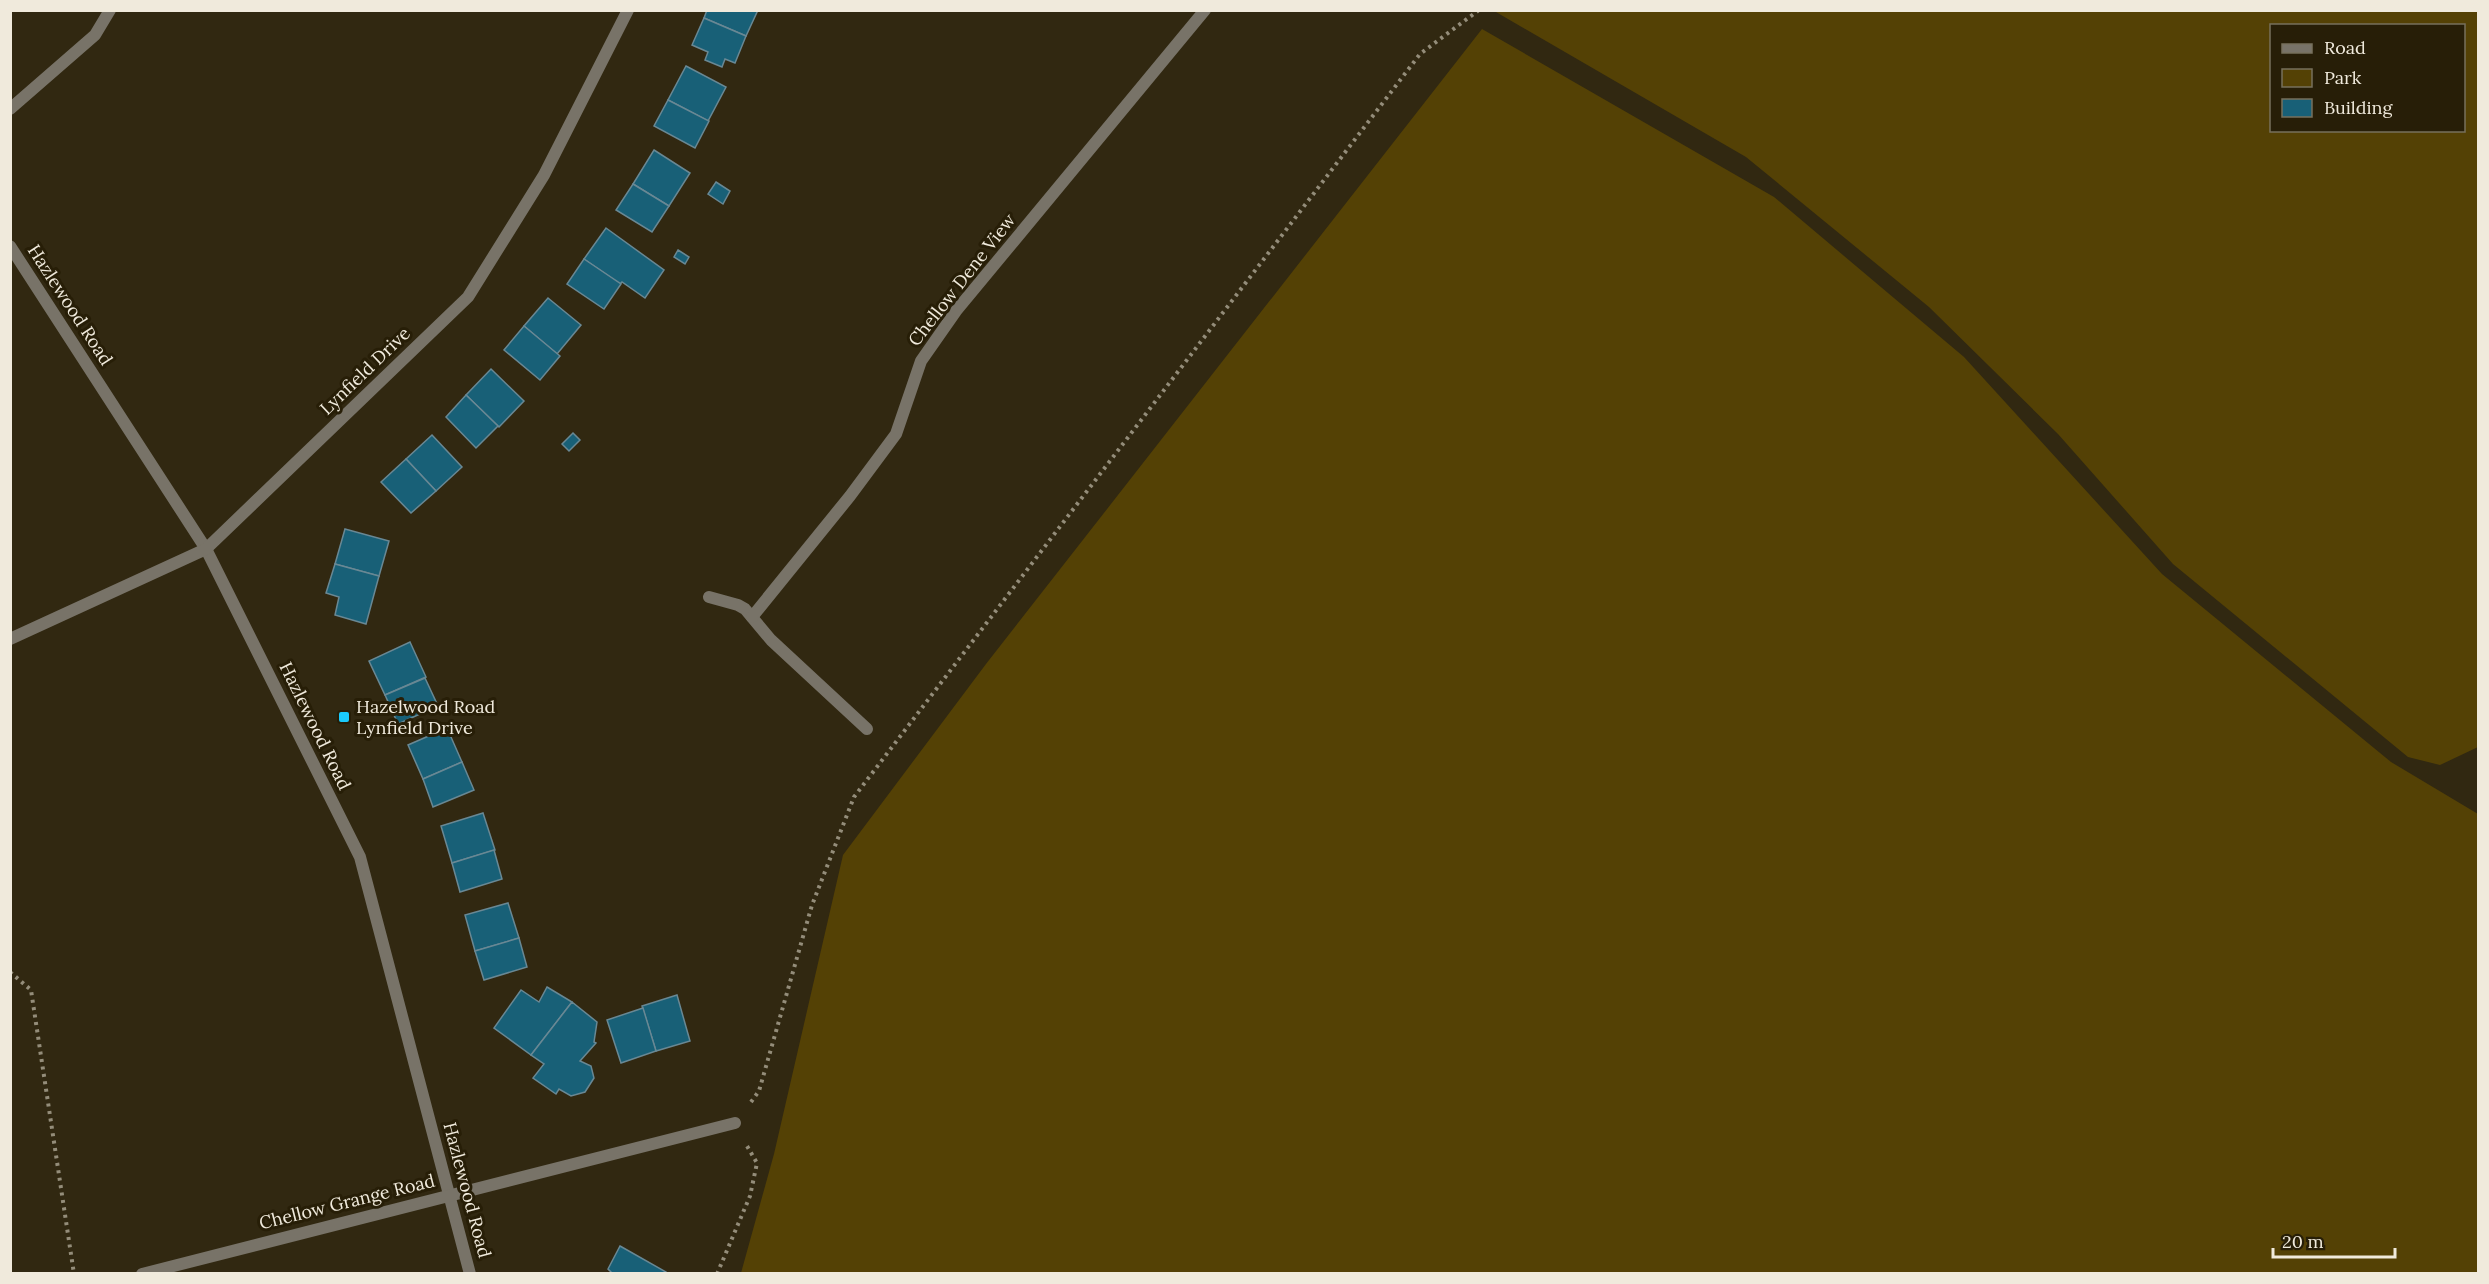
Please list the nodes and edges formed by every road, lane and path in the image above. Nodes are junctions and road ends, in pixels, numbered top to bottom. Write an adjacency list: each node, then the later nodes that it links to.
1 (110, 10): 5 (street)
2 (628, 10): 7 (street, Lynfield Drive)
3 (1205, 10): 9 (street, Chellow Dene View)
4 (1479, 10): 13 (path)
5 (10, 109)
6 (10, 246): 7 (street, Hazlewood Road)
7 (206, 549): 10 (street, Lynfield Drive); 14 (street, Hazlewood Road)
8 (709, 597): 9 (street)
9 (752, 617): 11 (street)
10 (10, 639)
11 (867, 729)
12 (10, 972): 15 (path)
13 (735, 1123): 14 (street, Chellow Grange Road); 18 (path)
14 (449, 1194): 16 (street, Chellow Grange Road); 17 (street, Hazlewood Road)
15 (74, 1274)
16 (142, 1274)
17 (471, 1274)
18 (717, 1274)

